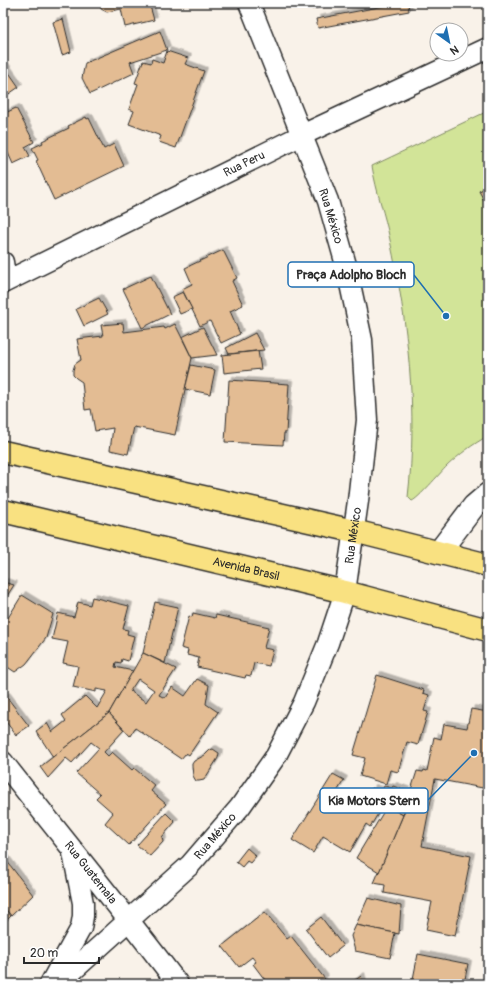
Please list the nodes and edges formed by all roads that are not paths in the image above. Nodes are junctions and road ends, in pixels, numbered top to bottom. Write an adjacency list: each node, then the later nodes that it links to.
1 (249, 3): 3 (street, Rua México)
2 (488, 48): 3 (street, Rua Peru)
3 (302, 135): 4 (street, Rua Peru); 8 (street, Rua México)
4 (4, 275)
5 (3, 452): 8 (main road)
6 (488, 494): 9 (main road)
7 (3, 511): 11 (main road, Avenida Brasil)
8 (354, 531): 9 (main road); 11 (street, Rua México)
9 (439, 552): 10 (main road)
10 (488, 565)
11 (345, 592): 12 (main road, Avenida Brasil); 15 (street, Rua México)
12 (488, 630)
13 (3, 762): 14 (street, Rua Guatemala)
14 (72, 851): 15 (street, Rua Guatemala); 16 (street)
15 (129, 920): 17 (street, Rua México); 18 (street, Rua Guatemala)
16 (50, 984)
17 (58, 984)
18 (178, 984)

